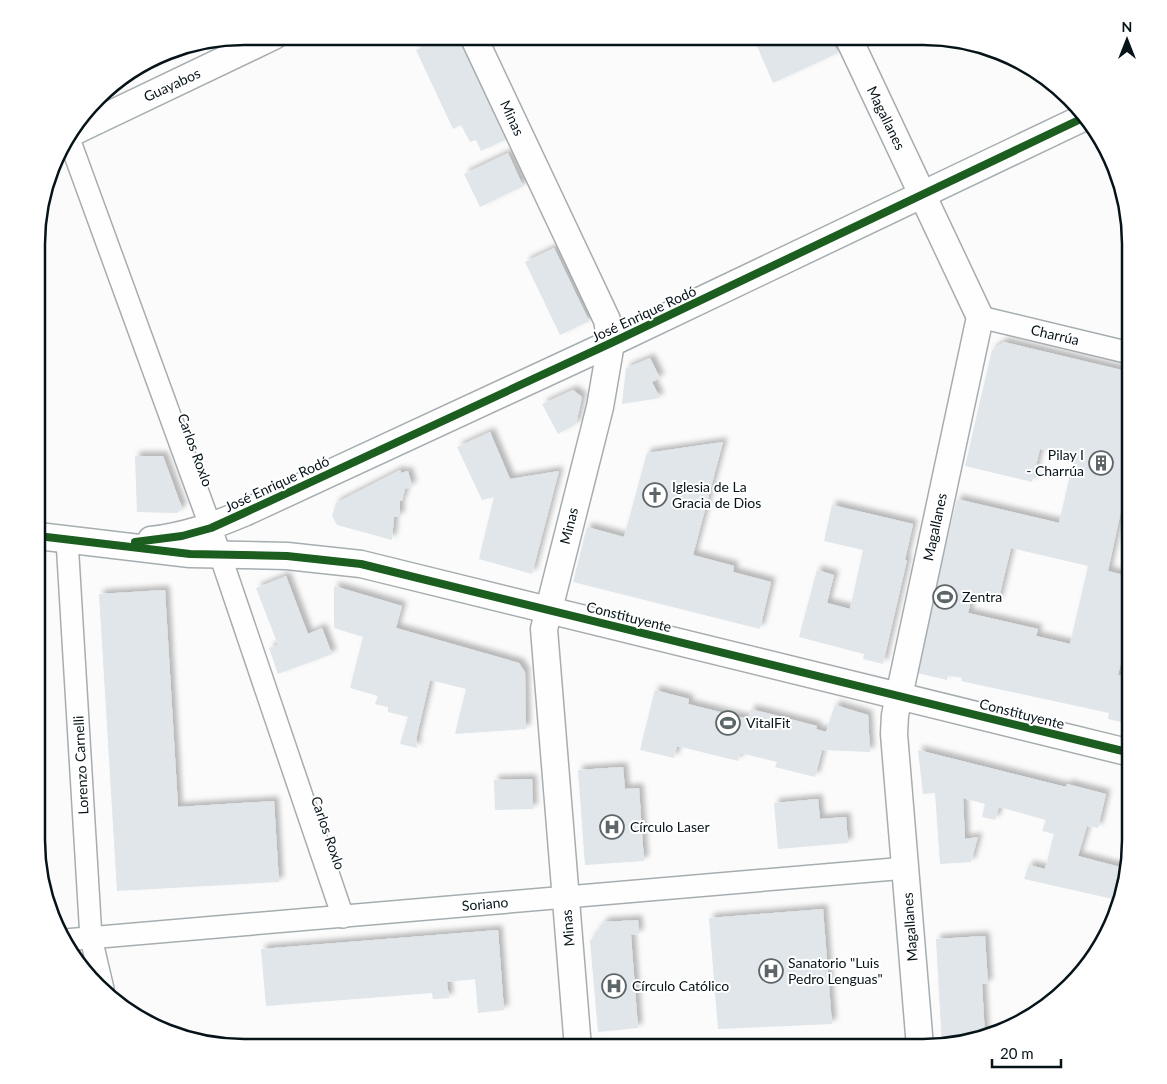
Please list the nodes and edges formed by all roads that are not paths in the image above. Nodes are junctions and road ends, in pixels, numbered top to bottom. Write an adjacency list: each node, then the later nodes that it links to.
1 (255, 45): 5 (street, Guayabos)
2 (477, 45): 9 (street, Minas)
3 (852, 45): 7 (street, Magallanes)
4 (1079, 120): 7 (street, José Enrique Rodó)
5 (82, 128)
6 (72, 145): 11 (street, Carlos Roxlo)
7 (923, 194): 8 (street, Magallanes); 9 (street, José Enrique Rodó)
8 (980, 317): 10 (street, Charrúa); 17 (street, Magallanes)
9 (611, 344): 11 (street, José Enrique Rodó); 16 (street, Minas)
10 (1122, 351)
11 (211, 528): 14 (street, Constituyente); 15 (street, Carlos Roxlo)
12 (45, 537): 13 (street, Constituyente)
13 (67, 540): 14 (street, Constituyente); 22 (street, Lorenzo Carnelli)
14 (115, 545): 15 (street, Constituyente)
15 (220, 554): 16 (street, Constituyente); 21 (street, Carlos Roxlo)
16 (547, 610): 17 (street, Constituyente); 20 (street, Minas)
17 (898, 696): 18 (street, Constituyente); 19 (street, Magallanes)
18 (1122, 751)
19 (906, 868): 20 (street, Soriano); 26 (street, Magallanes)
20 (565, 897): 21 (street, Soriano); 25 (street, Minas)
21 (343, 916): 22 (street, Soriano)
22 (91, 938): 23 (street, Soriano); 24 (street, Lorenzo Carnelli)
23 (72, 939)
24 (100, 978)
25 (577, 1039)
26 (919, 1039)

